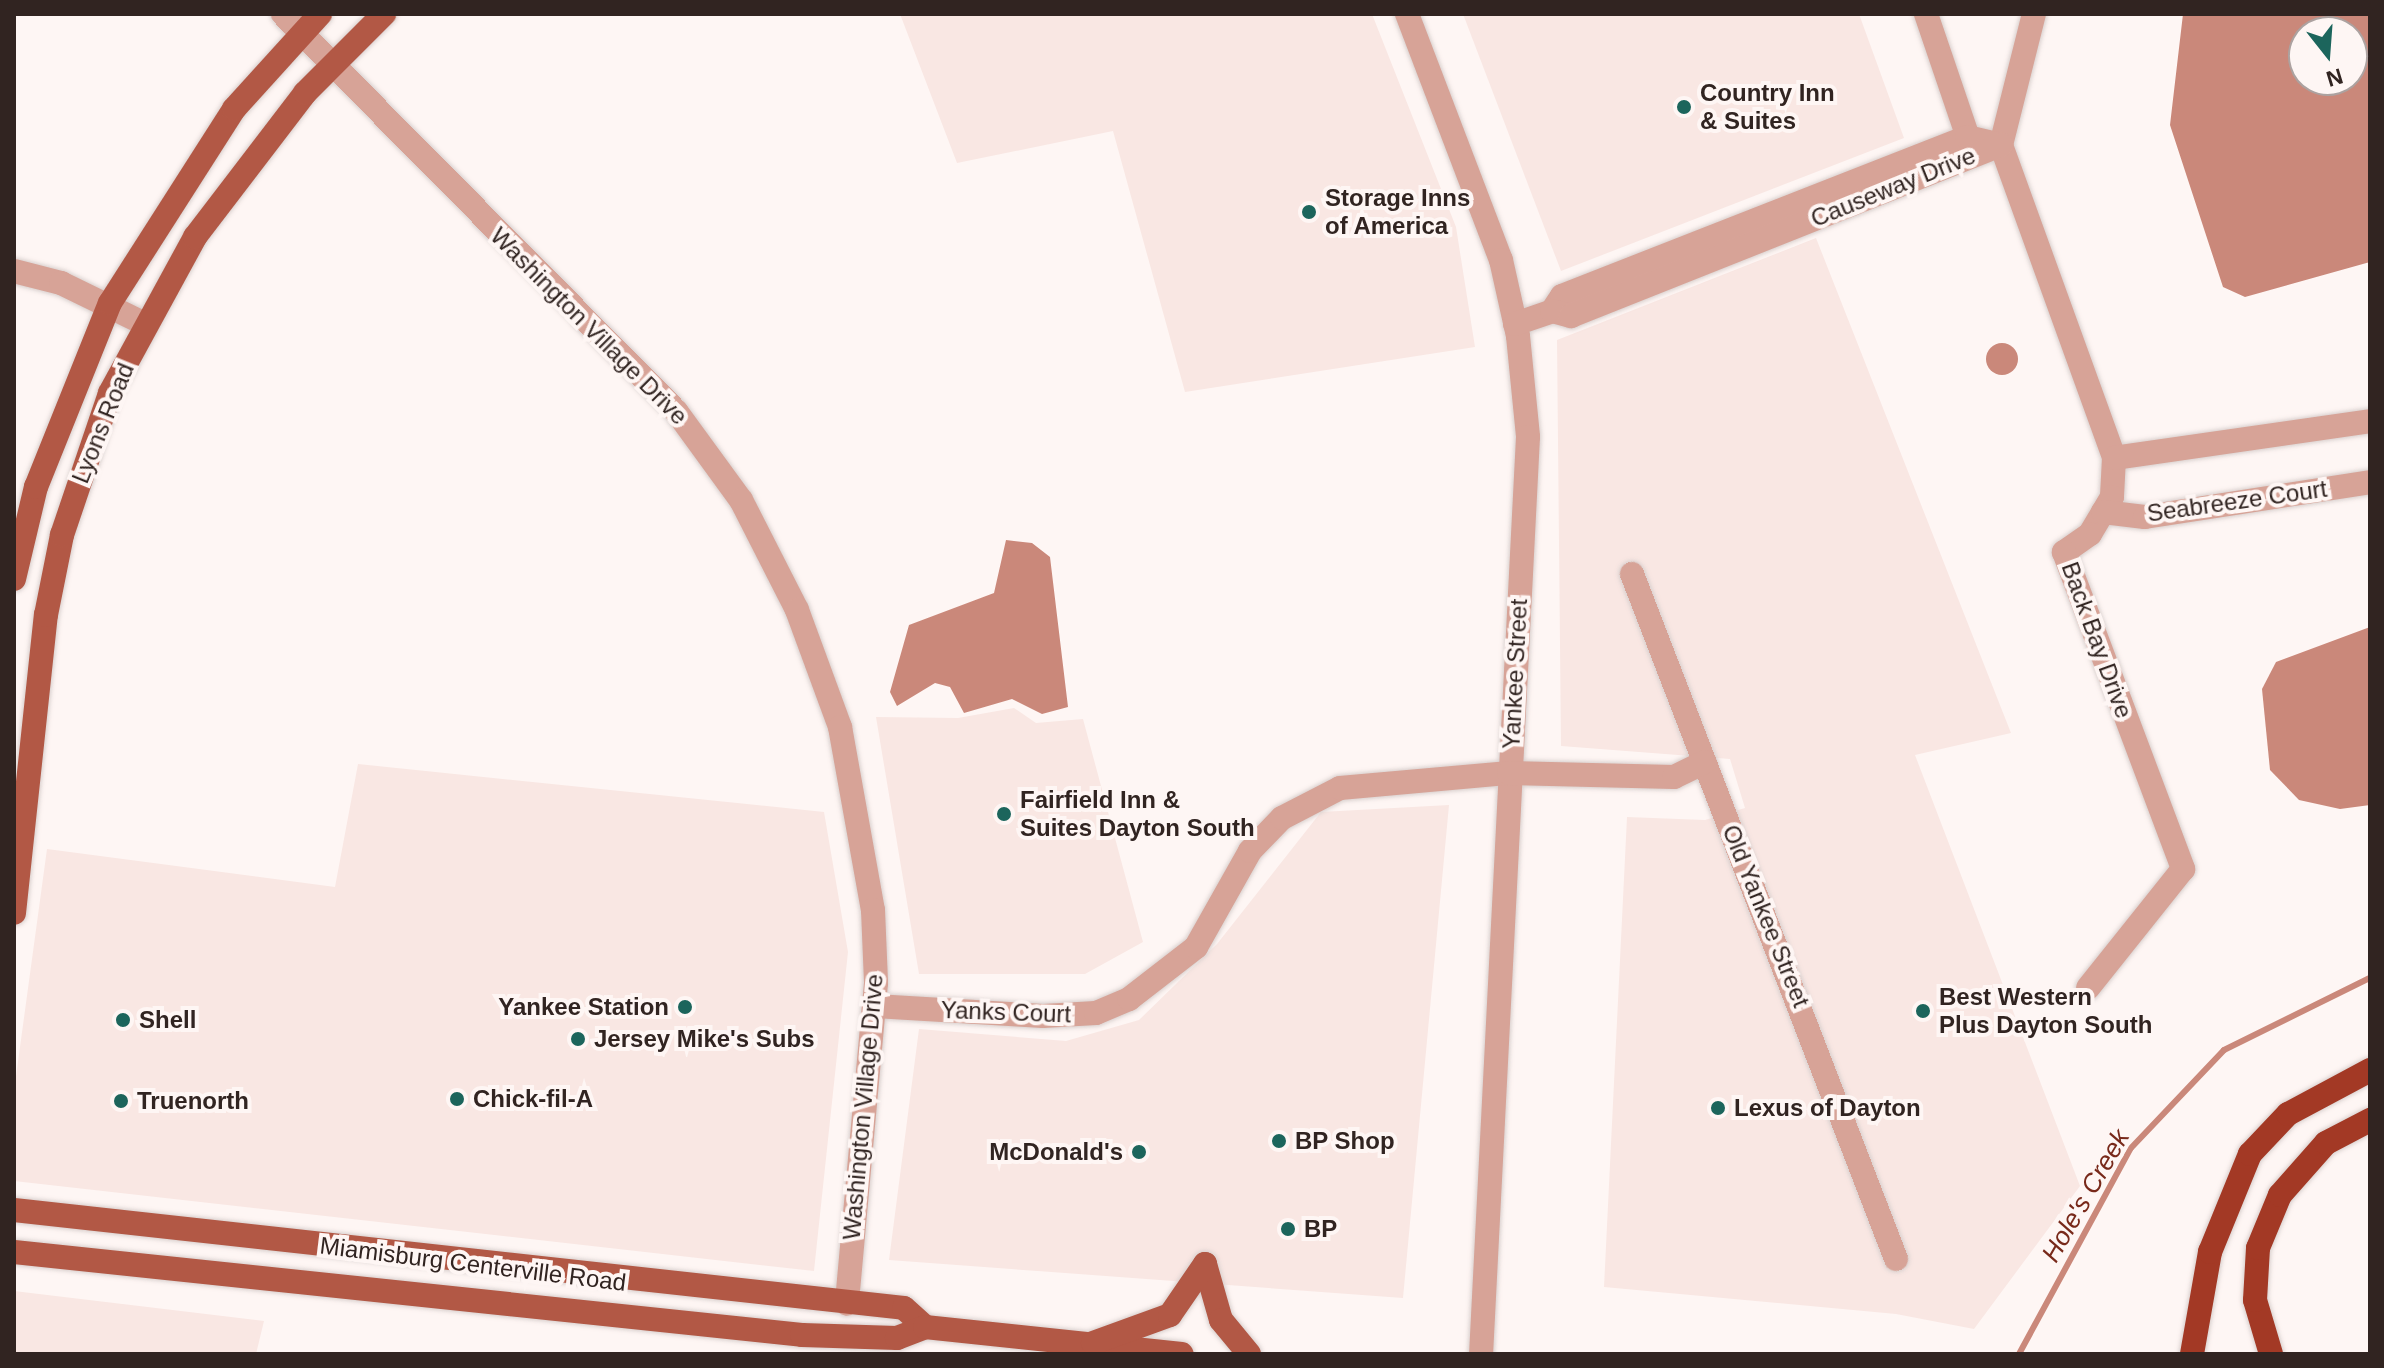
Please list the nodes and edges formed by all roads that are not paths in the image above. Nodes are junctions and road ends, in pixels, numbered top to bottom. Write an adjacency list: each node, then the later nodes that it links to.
1 (320, 14): 6 (main road, Lyons Road)
2 (384, 14): 7 (main road, Lyons Road)
3 (1407, 14): 13 (street, Yankee Street)
4 (1926, 14): 9 (street)
5 (2034, 14): 8 (street)
6 (291, 22): 7 (street, Washington Village Drive); 11 (main road, Lyons Road)
7 (332, 66): 12 (main road, Lyons Road); 25 (street, Washington Village Drive)
8 (2001, 145): 9 (street, Causeway Drive); 15 (street)
9 (1971, 146): 13 (street, Causeway Drive)
10 (14, 271): 11 (street)
11 (110, 303): 12 (street); 19 (main road, Lyons Road)
12 (145, 324): 22 (main road, Lyons Road)
13 (1515, 324): 21 (street, Yankee Street)
14 (2370, 421): 15 (street)
15 (2114, 458): 17 (street, Back Bay Drive)
16 (2370, 482): 17 (street, Seabreeze Court)
17 (2103, 512): 24 (street, Back Bay Drive)
18 (1632, 574): 20 (street, Old Yankee Street)
19 (14, 579)
20 (1705, 762): 21 (street, Yanks Court); 30 (street, Old Yankee Street)
21 (1509, 773): 25 (street, Yanks Court); 38 (street, Yankee Street)
22 (19, 817): 23 (main road, Lyons Road)
23 (14, 913)
24 (2088, 988)
25 (875, 1006): 31 (street, Washington Village Drive)
26 (2370, 1070): 39 (highway)
27 (2370, 1120): 40 (highway)
28 (14, 1210): 31 (main road, Miamisburg Centerville Road)
29 (14, 1252): 33 (main road, Miamisburg Centerville Road)
30 (1896, 1259)
31 (847, 1304): 32 (main road, Miamisburg Centerville Road); 33 (main road)
32 (922, 1323): 34 (main road, Miamisburg Centerville Road); 35 (main road, Miamisburg Centerville Road)
33 (771, 1332): 34 (main road, Miamisburg Centerville Road)
34 (835, 1345)
35 (1089, 1345): 36 (main road, Miamisburg Centerville Road); 37 (main road)
36 (1182, 1354)
37 (1249, 1354)
38 (1481, 1354)
39 (2192, 1354)
40 (2271, 1354)

